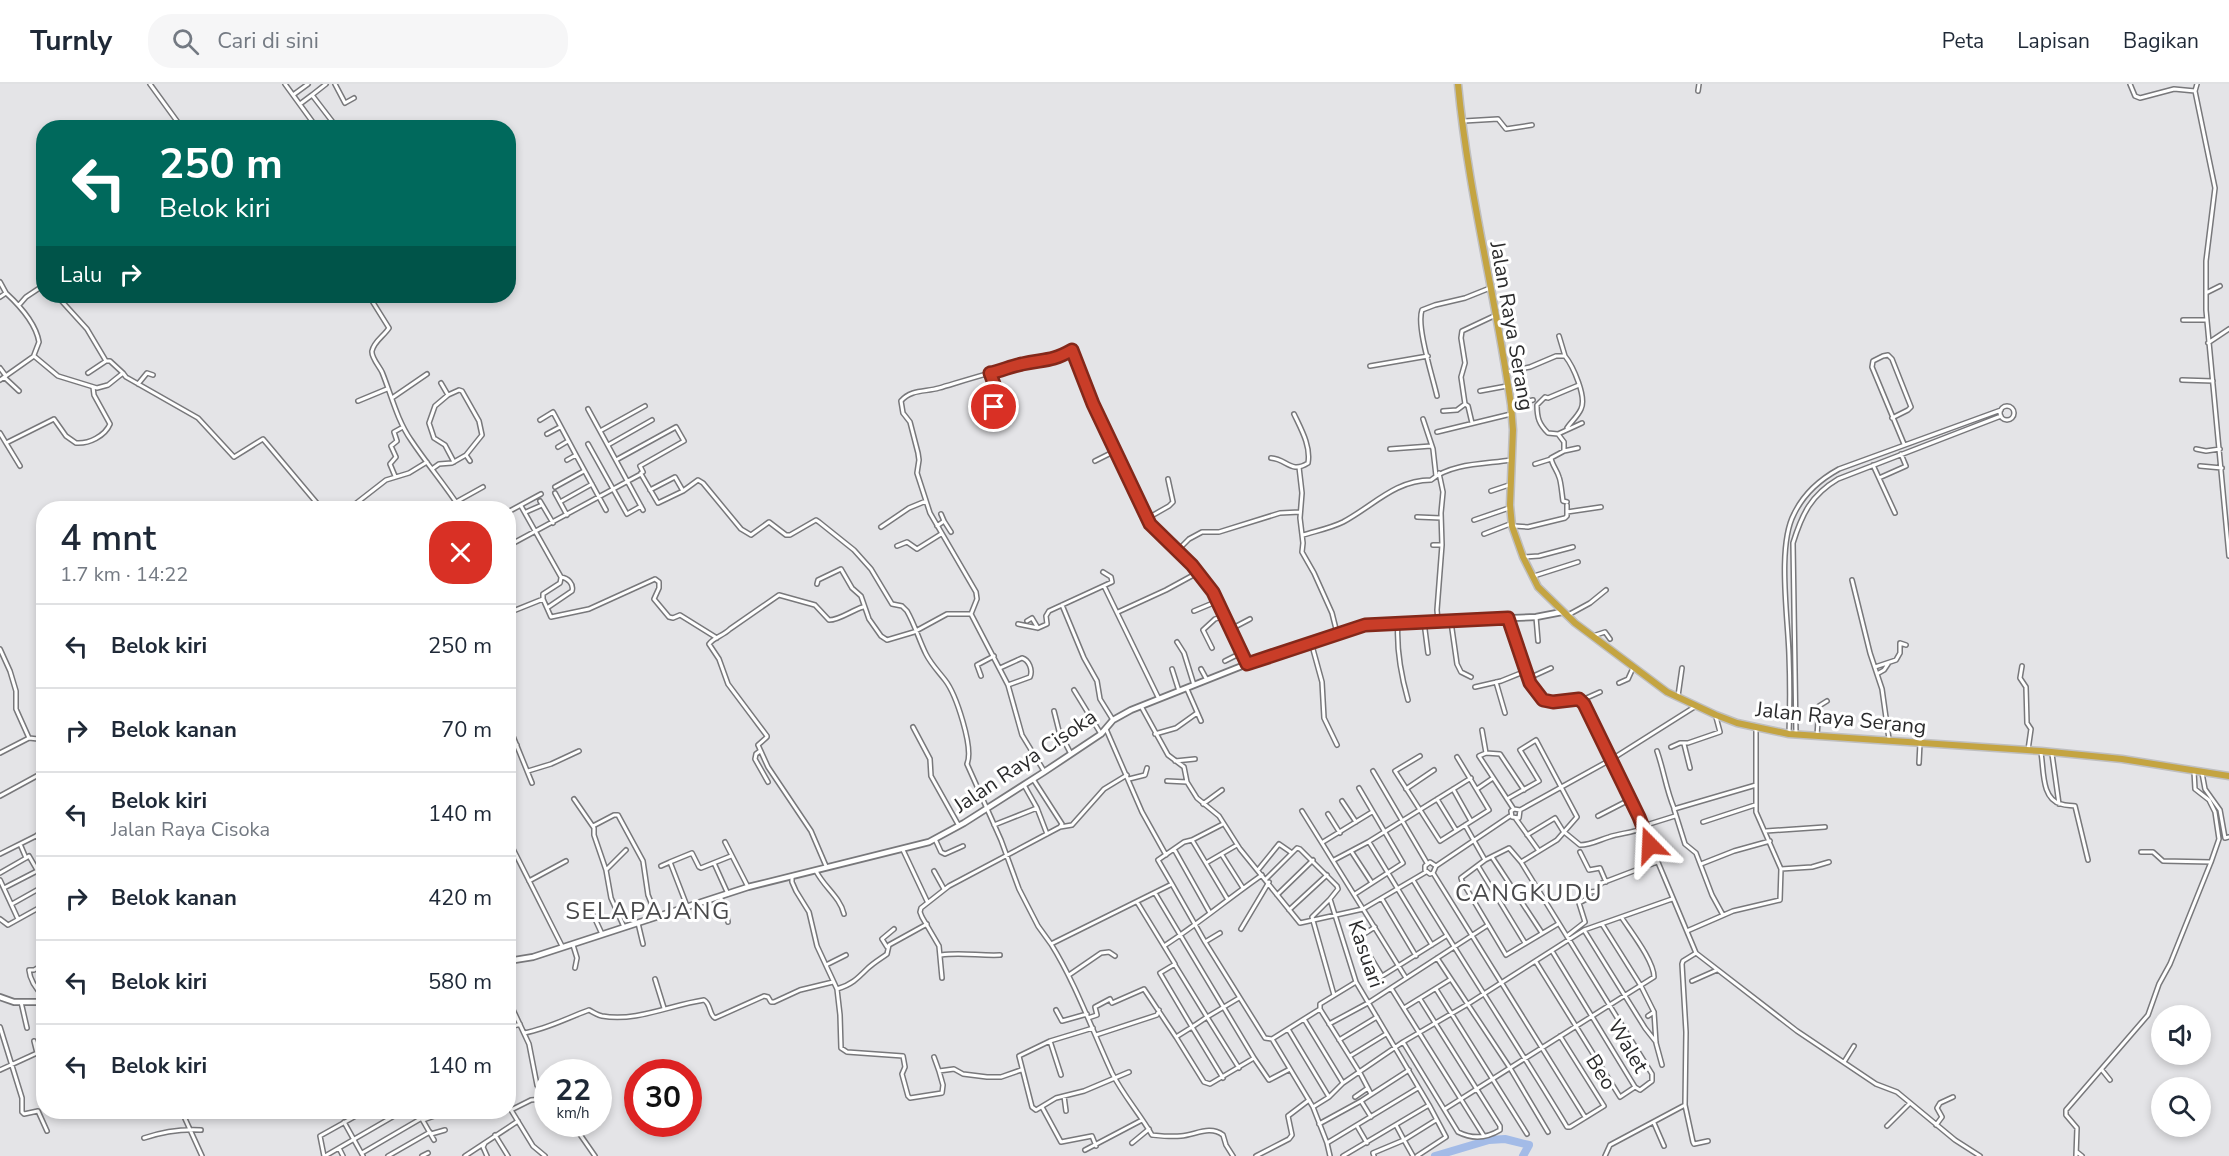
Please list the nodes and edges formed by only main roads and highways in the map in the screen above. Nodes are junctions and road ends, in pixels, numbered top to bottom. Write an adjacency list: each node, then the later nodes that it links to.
1 (1458, 84): 2 (highway, Jalan Raya Serang)
2 (2229, 776)

